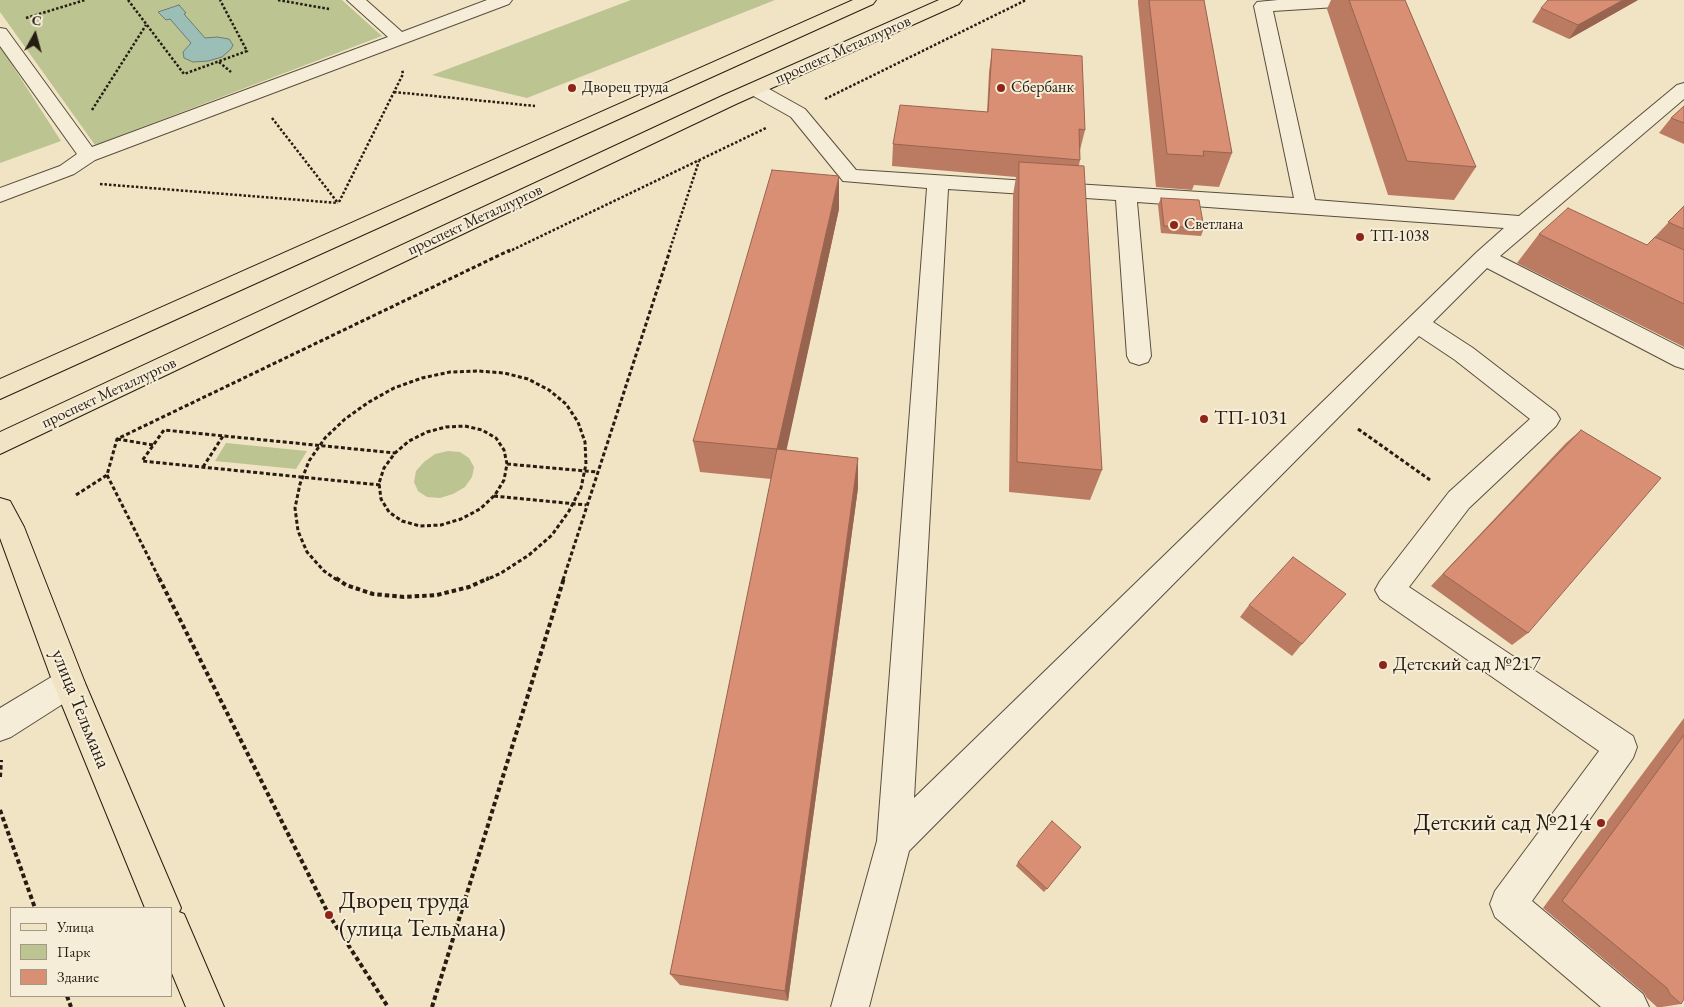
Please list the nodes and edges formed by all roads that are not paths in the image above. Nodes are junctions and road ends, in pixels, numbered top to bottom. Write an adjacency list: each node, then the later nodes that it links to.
1 (356, 0): 7 (lane)
2 (502, 0): 7 (lane)
3 (867, 0): 20 (main road, проспект Металлургов)
4 (953, 0): 8 (main road, проспект Металлургов)
5 (1368, 0): 14 (lane)
6 (0, 33): 10 (lane)
7 (399, 38): 10 (lane)
8 (755, 89): 11 (lane); 21 (main road, проспект Металлургов)
9 (1684, 89): 15 (lane)
10 (88, 156): 13 (lane)
11 (938, 182): 12 (lane); 25 (lane)
12 (1126, 194): 14 (lane); 18 (lane)
13 (0, 195)
14 (1306, 206): 15 (lane)
15 (1538, 218): 16 (lane)
16 (1485, 257): 17 (lane); 19 (lane)
17 (1418, 324): 25 (lane); 30 (lane)
18 (1139, 356)
19 (1684, 360)
20 (0, 390)
21 (0, 444)
22 (0, 509): 23 (main road, улица Тельмана)
23 (68, 683): 24 (lane); 26 (main road, улица Тельмана)
24 (0, 726)
25 (894, 840): 29 (lane)
26 (163, 907)
27 (172, 929): 28 (main road)
28 (205, 1007)
29 (850, 1007)
30 (1630, 1007)

